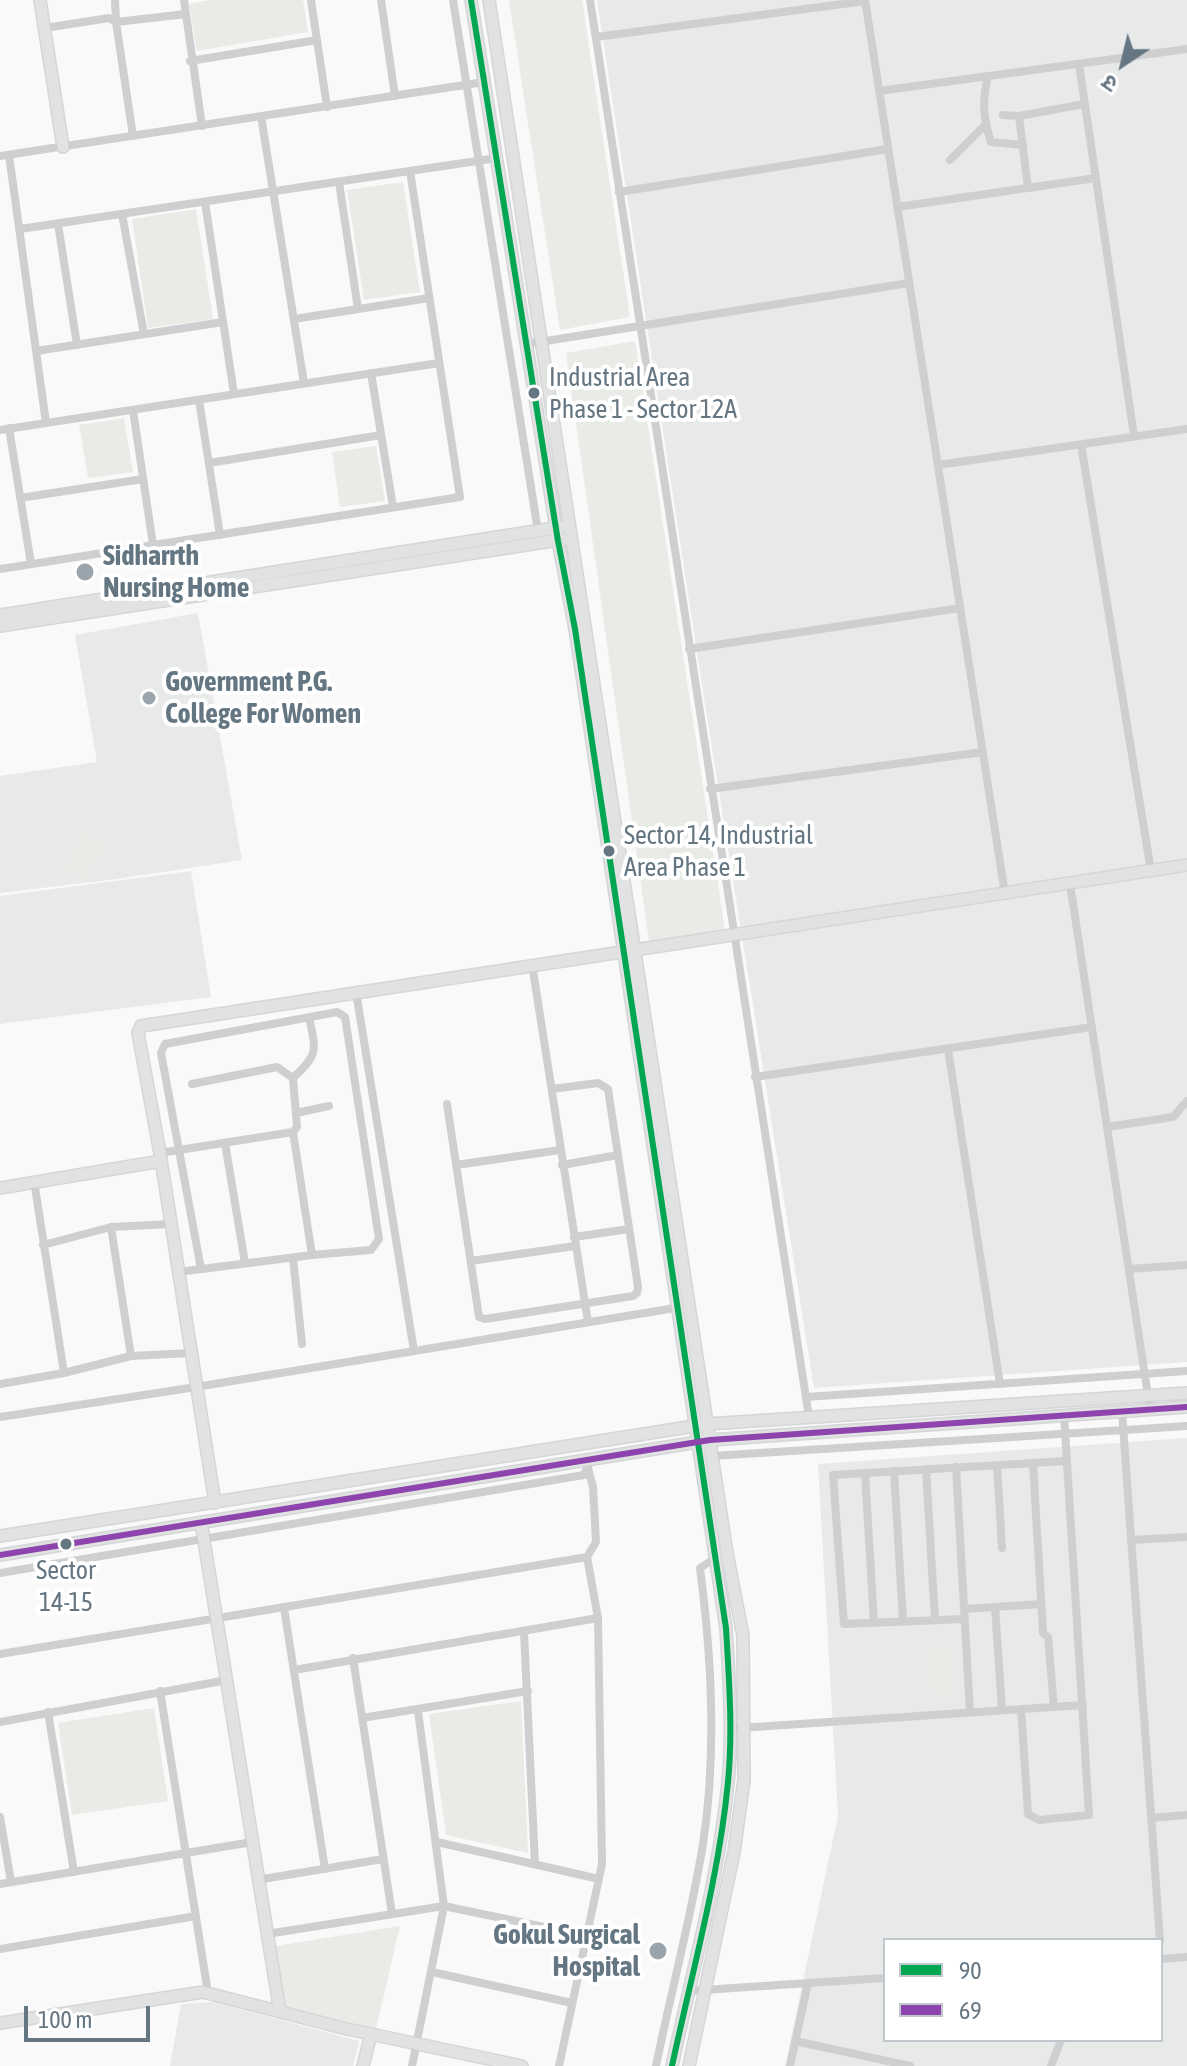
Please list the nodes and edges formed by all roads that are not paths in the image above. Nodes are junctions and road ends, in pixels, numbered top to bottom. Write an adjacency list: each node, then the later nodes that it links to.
1 (115, 0): 12 (street)
2 (184, 0): 11 (street)
3 (311, 0): 15 (street)
4 (381, 0): 24 (street)
5 (453, 0): 22 (street)
6 (471, 0): 21 (street)
7 (489, 0): 20 (street)
8 (590, 0): 14 (street)
9 (865, 1): 14 (street); 23 (street)
10 (41, 6): 13 (street)
11 (186, 14): 12 (street); 17 (street)
12 (116, 22): 13 (street); 32 (street)
13 (45, 28): 34 (street)
14 (596, 37): 45 (street)
15 (317, 40): 17 (street); 26 (street)
16 (1187, 49): 18 (street)
17 (190, 61): 31 (street)
18 (1079, 64): 19 (street); 25 (street)
19 (988, 76): 23 (street); 30 (street)
20 (501, 80): 21 (street); 58 (street)
21 (484, 82): 22 (street); 37 (street)
22 (466, 85): 24 (street); 39 (street)
23 (879, 91): 35 (street)
24 (395, 96): 26 (street)
25 (1084, 104): 29 (street); 41 (street)
26 (327, 107): 28 (street)
27 (1003, 115): 29 (street)
28 (261, 116): 31 (street); 44 (street)
29 (1019, 116): 33 (street)
30 (985, 125): 33 (street); 38 (street)
31 (202, 126): 32 (street)
32 (133, 136): 34 (street)
33 (1023, 145): 43 (street)
34 (63, 147): 36 (street)
35 (888, 149): 45 (street); 47 (street)
36 (4, 156): 50 (street)
37 (497, 158): 39 (street); 59 (street)
38 (950, 160)
39 (478, 161): 40 (street); 79 (street)
40 (410, 171): 42 (street); 52 (street)
41 (1096, 178): 43 (street); 72 (street)
42 (339, 182): 44 (street); 53 (street)
43 (1028, 188): 47 (street)
44 (273, 191): 46 (street); 54 (street)
45 (619, 192): 56 (street)
46 (205, 202): 48 (street); 55 (street)
47 (897, 207): 51 (street)
48 (122, 214): 49 (street); 57 (street)
49 (58, 224): 50 (street); 60 (street)
50 (20, 229): 61 (street)
51 (909, 283): 56 (street); 75 (street)
52 (429, 298): 53 (street); 62 (street)
53 (358, 309): 54 (street)
54 (294, 319): 64 (street)
55 (223, 322): 57 (street); 65 (street)
56 (639, 326): 58 (street); 89 (street)
57 (144, 334): 60 (street)
58 (542, 342): 59 (street); 80 (street)
59 (527, 344): 81 (street)
60 (77, 345): 61 (street)
61 (36, 351): 68 (street)
62 (439, 363): 63 (street); 78 (street)
63 (371, 373): 64 (street); 71 (street)
64 (304, 383): 65 (street)
65 (234, 394): 66 (street)
66 (199, 400): 67 (street); 74 (street)
67 (133, 410): 68 (street); 76 (street)
68 (46, 423): 69 (street)
69 (5, 429): 77 (street)
70 (1187, 429): 72 (street)
71 (381, 435): 74 (street); 78 (street)
72 (1134, 436): 73 (street)
73 (1081, 444): 75 (street); 93 (street)
74 (209, 463): 82 (street)
75 (938, 465): 86 (street)
76 (143, 479): 77 (street); 83 (street)
77 (20, 498): 84 (street)
78 (393, 507): 82 (street)
79 (538, 531): 81 (street); 87 (street)
80 (572, 532): 81 (street); 97 (street)
81 (557, 534): 88 (street); 97 (street)
82 (220, 535): 83 (street)
83 (153, 545): 84 (street)
84 (31, 564): 85 (street)
85 (0, 569)
86 (960, 608): 89 (street); 90 (street)
87 (0, 615)
88 (0, 626)
89 (689, 649): 91 (street)
90 (983, 752): 91 (street); 95 (street)
91 (710, 789): 96 (street)
92 (1187, 865): 93 (street)
93 (1151, 871): 94 (street)
94 (1070, 884): 95 (street); 101 (street)
95 (1005, 894): 96 (street)
96 (733, 934): 97 (street); 103 (street)
97 (629, 949): 98 (street); 136 (street)
98 (532, 964): 99 (street); 106 (street)
99 (356, 992): 117 (street); 139 (street)
100 (309, 1017): 104 (street); 114 (street); 127 (street)
101 (1092, 1027): 102 (street); 111 (street)
102 (948, 1049): 103 (street); 146 (street)
103 (755, 1077): 150 (street)
104 (293, 1078): 105 (street); 110 (street)
105 (192, 1084)
106 (552, 1089): 115 (street); 116 (street)
107 (1187, 1101): 111 (street)
108 (447, 1104): 118 (street)
109 (329, 1106): 110 (street)
110 (296, 1113): 112 (street)
111 (1107, 1127): 133 (street)
112 (293, 1132): 113 (street); 127 (street)
113 (225, 1143): 114 (street); 130 (street)
114 (180, 1150): 117 (street); 132 (street)
115 (560, 1150): 118 (street); 119 (street)
116 (618, 1155): 119 (street); 124 (street)
117 (161, 1157): 120 (street); 122 (street)
118 (456, 1165): 129 (street)
119 (562, 1165): 125 (street)
120 (34, 1181): 121 (street); 126 (street)
121 (0, 1188)
122 (170, 1224): 123 (street); 134 (street)
123 (111, 1227): 126 (street); 141 (street)
124 (629, 1229): 125 (street); 135 (street)
125 (575, 1242): 129 (street); 135 (street)
126 (43, 1245): 143 (street)
127 (312, 1255): 128 (street)
128 (293, 1258): 130 (street); 138 (street)
129 (471, 1261): 135 (street)
130 (245, 1263): 132 (street)
131 (1187, 1265): 133 (street)
132 (201, 1269): 134 (street)
133 (1129, 1269): 144 (street)
134 (178, 1272): 140 (street)
135 (585, 1303): 137 (street)
136 (684, 1306): 137 (street); 157 (street)
137 (588, 1322): 139 (street)
138 (302, 1344)
139 (414, 1351): 147 (street)
140 (190, 1353): 141 (street); 147 (street)
141 (131, 1356): 143 (street)
142 (1187, 1371): 144 (street)
143 (64, 1373): 145 (street)
144 (1145, 1374): 146 (street); 149 (street)
145 (0, 1384)
146 (1000, 1384): 150 (street)
147 (196, 1387): 155 (street); 171 (street)
148 (1187, 1393): 149 (street)
149 (1148, 1395): 152 (street); 156 (street)
150 (806, 1397): 156 (street)
151 (1187, 1407): 152 (street)
152 (1150, 1409): 153 (street)
153 (1122, 1411): 154 (street); 159 (street)
154 (1064, 1415): 160 (street); 161 (street)
155 (0, 1417)
156 (809, 1417): 157 (street)
157 (702, 1425): 161 (street); 171 (street)
158 (1187, 1426): 159 (street)
159 (1123, 1431): 160 (street); 176 (street)
160 (1066, 1434): 162 (street); 163 (street)
161 (705, 1441): 162 (street); 164 (street); 180 (street)
162 (712, 1456): 207 (street)
163 (1067, 1461): 165 (street); 198 (street)
164 (589, 1463): 172 (street); 175 (street); 179 (street)
165 (1033, 1463): 166 (street); 182 (street)
166 (997, 1465): 167 (street); 177 (street)
167 (956, 1467): 168 (street); 185 (street)
168 (926, 1469): 169 (street); 188 (street)
169 (894, 1471): 170 (street); 189 (street)
170 (865, 1473): 190 (street); 190 (street)
171 (211, 1504): 172 (street); 173 (street)
172 (206, 1522): 175 (street); 178 (street)
173 (0, 1536)
174 (1187, 1537): 176 (street)
175 (205, 1539): 181 (street); 187 (street)
176 (1131, 1540): 211 (street)
177 (1002, 1548)
178 (0, 1555)
179 (587, 1557): 184 (street); 186 (street)
180 (714, 1559): 208 (street); 250 (street)
181 (0, 1573)
182 (1041, 1604): 183 (street); 199 (street)
183 (995, 1607): 185 (street); 201 (street)
184 (284, 1608): 187 (street); 194 (street)
185 (964, 1614): 188 (street); 204 (street)
186 (598, 1618): 191 (street); 219 (street)
187 (219, 1619): 192 (street); 195 (street)
188 (935, 1620): 189 (street)
189 (903, 1621): 190 (street)
190 (874, 1623)
191 (524, 1632): 193 (street); 197 (street)
192 (0, 1654)
193 (353, 1658): 194 (street); 205 (street)
194 (294, 1670): 217 (street)
195 (227, 1680): 196 (street); 212 (street)
196 (160, 1691): 203 (street); 214 (street)
197 (528, 1691): 202 (street); 216 (street)
198 (1083, 1705): 199 (street); 200 (street)
199 (1054, 1707): 200 (street)
200 (1021, 1709): 201 (street)
201 (1002, 1710): 204 (street)
202 (418, 1711): 205 (street); 213 (street)
203 (48, 1712): 206 (street); 218 (street)
204 (970, 1712): 207 (street)
205 (362, 1718): 215 (street)
206 (0, 1722)
207 (743, 1727): 208 (street); 235 (street)
208 (730, 1728): 236 (street)
209 (1187, 1815): 211 (street)
210 (0, 1817): 221 (street)
211 (1151, 1818): 228 (street)
212 (252, 1842): 214 (street); 220 (street)
213 (437, 1842): 216 (street); 223 (street)
214 (186, 1853): 218 (street); 225 (street)
215 (383, 1859): 217 (street); 224 (street)
216 (535, 1864): 219 (street)
217 (325, 1869): 220 (street)
218 (74, 1872): 221 (street)
219 (599, 1879): 227 (street)
220 (257, 1880): 226 (street)
221 (11, 1882): 222 (street)
222 (0, 1884)
223 (444, 1906): 224 (street); 227 (street); 232 (street)
224 (392, 1914): 226 (street)
225 (196, 1916): 229 (street); 237 (street)
226 (267, 1934): 239 (street)
227 (587, 1936): 238 (street)
228 (1160, 1938)
229 (0, 1949)
230 (1187, 1957): 231 (street)
231 (1163, 1958)
232 (432, 1972): 238 (street); 244 (street)
233 (883, 1978): 234 (street)
234 (808, 1983): 235 (street); 242 (street)
235 (705, 1990): 236 (street); 252 (street)
236 (688, 1991): 251 (street)
237 (208, 1993): 239 (street); 240 (street)
238 (572, 2003): 249 (street)
239 (280, 2012): 241 (street)
240 (0, 2023)
241 (371, 2034): 244 (street); 246 (street)
242 (795, 2041): 245 (street); 253 (street)
243 (1060, 2042): 255 (street)
244 (417, 2043): 247 (street); 248 (street)
245 (879, 2063): 254 (street)
246 (363, 2066)
247 (412, 2066)
248 (522, 2066)
249 (559, 2066)
250 (656, 2066)
251 (672, 2066)
252 (689, 2066)
253 (790, 2066)
254 (910, 2066)
255 (1051, 2066)

